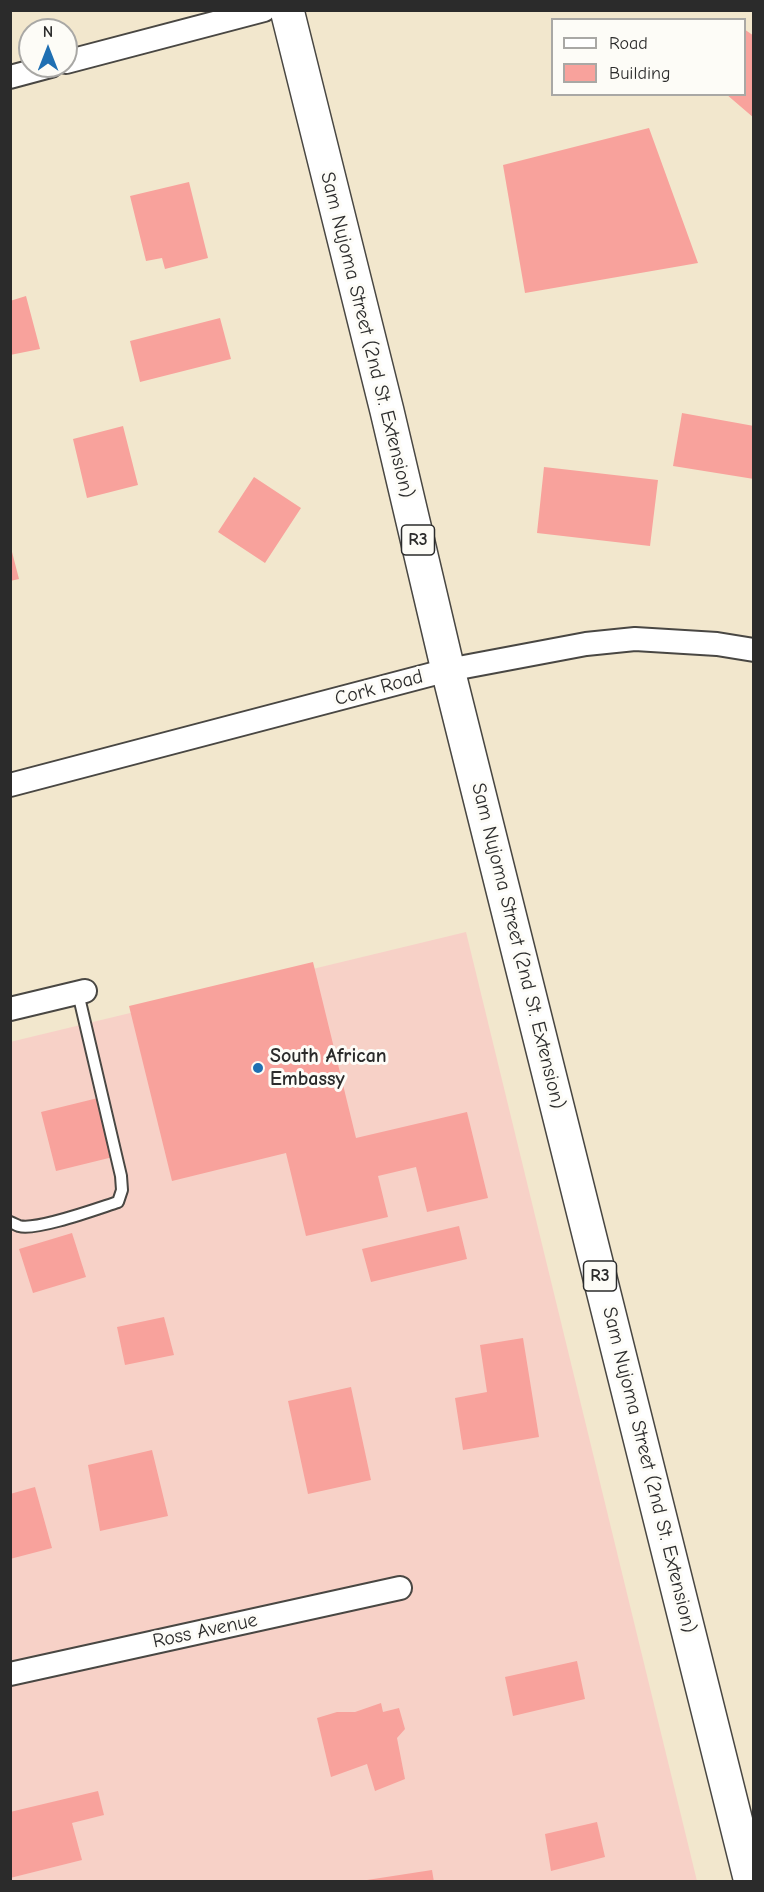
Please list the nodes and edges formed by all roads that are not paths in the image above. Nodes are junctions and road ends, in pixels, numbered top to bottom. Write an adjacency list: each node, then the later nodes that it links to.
1 (264, 10): 3 (street)
2 (287, 10): 5 (highway, Sam Nujoma Street (2nd St. Extension) / R3)
3 (78, 59)
4 (753, 650): 5 (street, Cork Road)
5 (448, 670): 6 (street, Cork Road); 12 (highway, Sam Nujoma Street (2nd St. Extension) / R3)
6 (10, 785)
7 (81, 992): 8 (street); 9 (lane)
8 (10, 1009)
9 (10, 1222)
10 (400, 1588): 11 (street, Ross Avenue)
11 (10, 1674)
12 (752, 1881)

